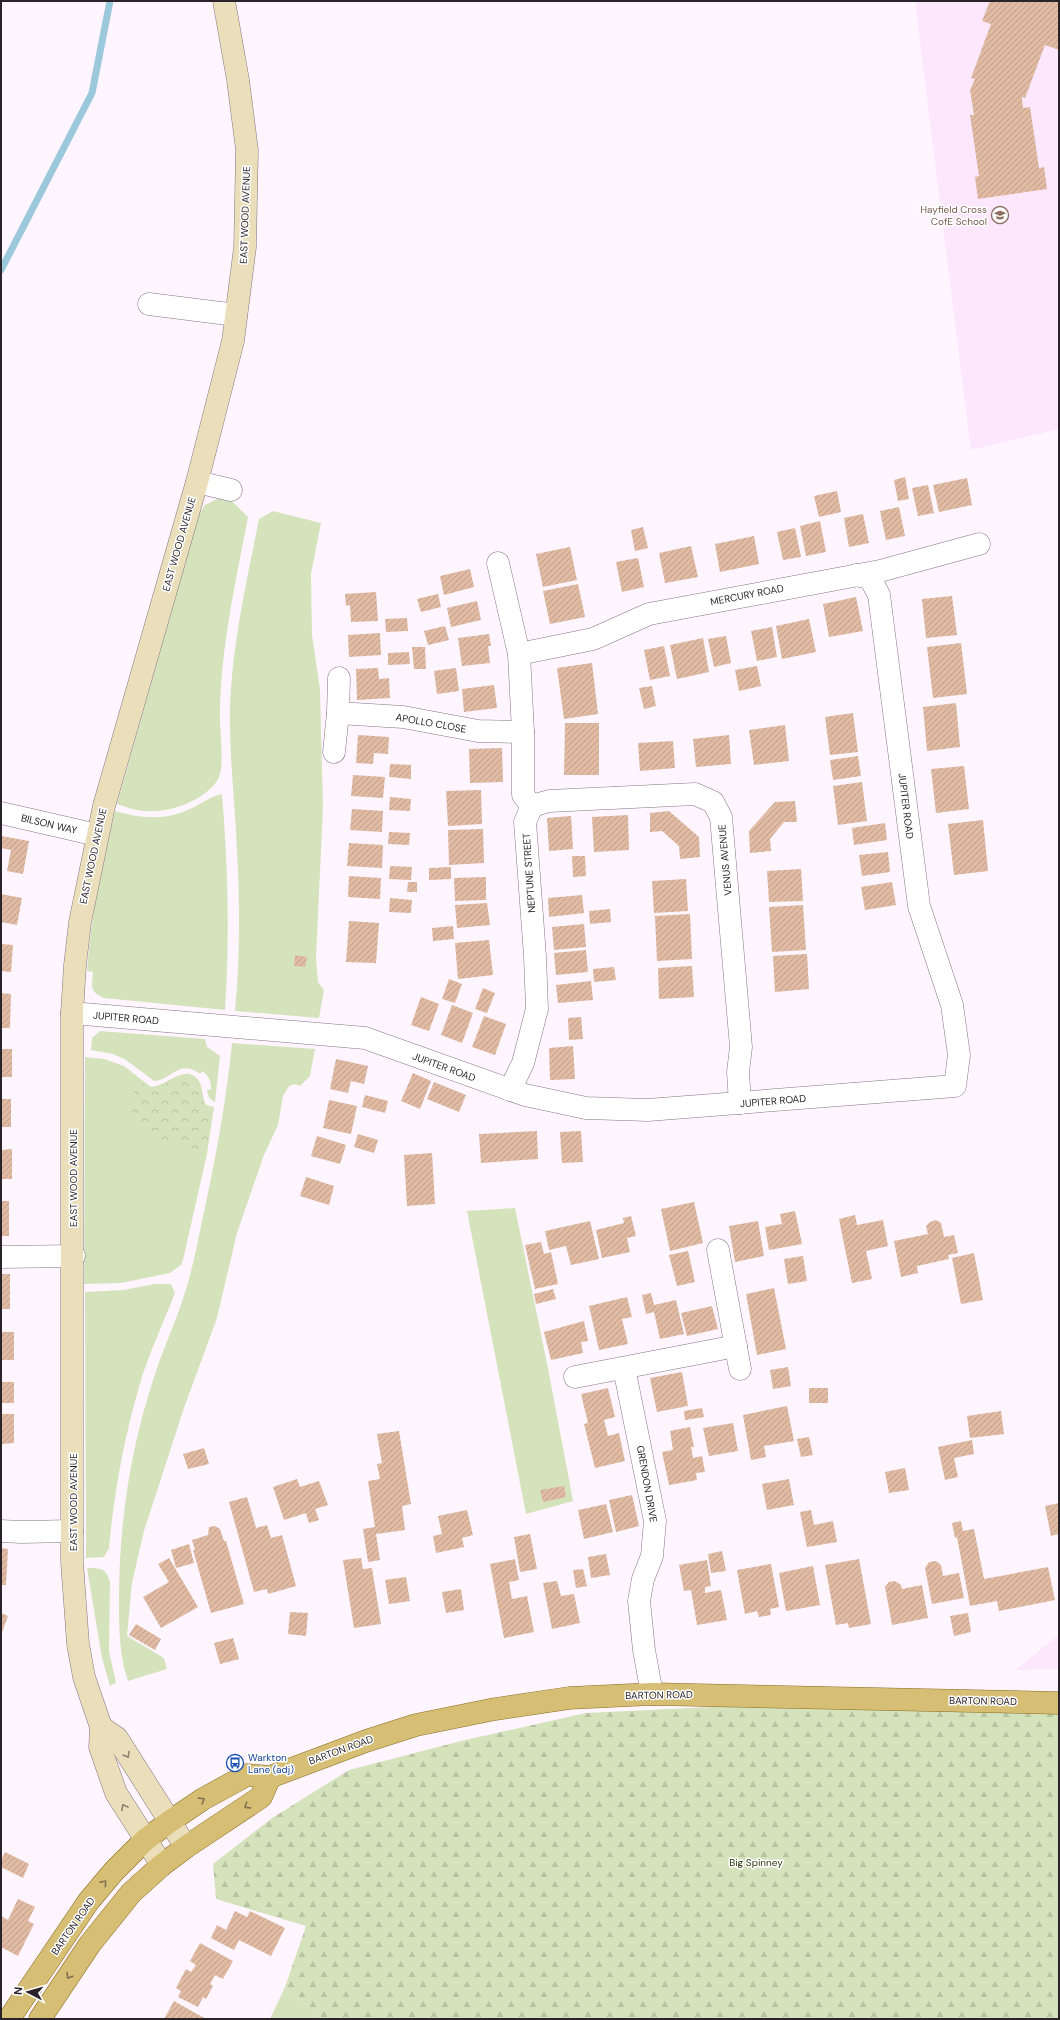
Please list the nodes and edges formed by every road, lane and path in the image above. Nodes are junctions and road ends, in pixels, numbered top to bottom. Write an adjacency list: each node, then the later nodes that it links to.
1 (224, 1): 3 (street, EAST WOOD AVENUE)
2 (150, 304): 3 (street)
3 (236, 315): 4 (street, EAST WOOD AVENUE)
4 (197, 482): 5 (street); 16 (street, EAST WOOD AVENUE)
5 (231, 490)
6 (979, 544): 8 (street, MERCURY ROAD)
7 (498, 562): 9 (street)
8 (856, 575): 9 (street, MERCURY ROAD); 19 (street, JUPITER ROAD)
9 (519, 654): 12 (street)
10 (339, 678): 11 (street)
11 (338, 713): 12 (street, APOLLO CLOSE); 13 (street)
12 (524, 732): 14 (street)
13 (334, 752)
14 (532, 806): 18 (street, NEPTUNE STREET); 19 (street, VENUS AVENUE)
15 (1, 813): 16 (street, BILSON WAY)
16 (97, 835): 17 (street, EAST WOOD AVENUE)
17 (72, 1013): 18 (street, JUPITER ROAD); 21 (street, EAST WOOD AVENUE)
18 (510, 1090): 19 (street, JUPITER ROAD)
19 (740, 1103)
20 (718, 1250): 23 (street)
21 (74, 1256): 22 (street); 28 (street, EAST WOOD AVENUE)
22 (1, 1257)
23 (736, 1346): 24 (street); 25 (street)
24 (624, 1368): 26 (street); 29 (street, GRENDON DRIVE)
25 (740, 1369)
26 (575, 1377)
27 (1, 1531): 28 (street)
28 (72, 1531): 31 (street, EAST WOOD AVENUE)
29 (652, 1694): 30 (main road, BARTON ROAD); 32 (main road, BARTON ROAD)
30 (1059, 1703)
31 (101, 1727): 33 (street, one-way to 33); 34 (street, EAST WOOD AVENUE, one-way to 31)
32 (270, 1777): 33 (main road, BARTON ROAD, one-way to 32); 35 (main road, one-way to 35)
33 (170, 1822): 34 (main road, BARTON ROAD); 35 (street)
34 (145, 1840): 36 (street, EAST WOOD AVENUE); 37 (main road, BARTON ROAD, one-way to 34)
35 (186, 1847): 36 (main road)
36 (162, 1866): 38 (main road, one-way to 38)
37 (8, 2017)
38 (40, 2019)

